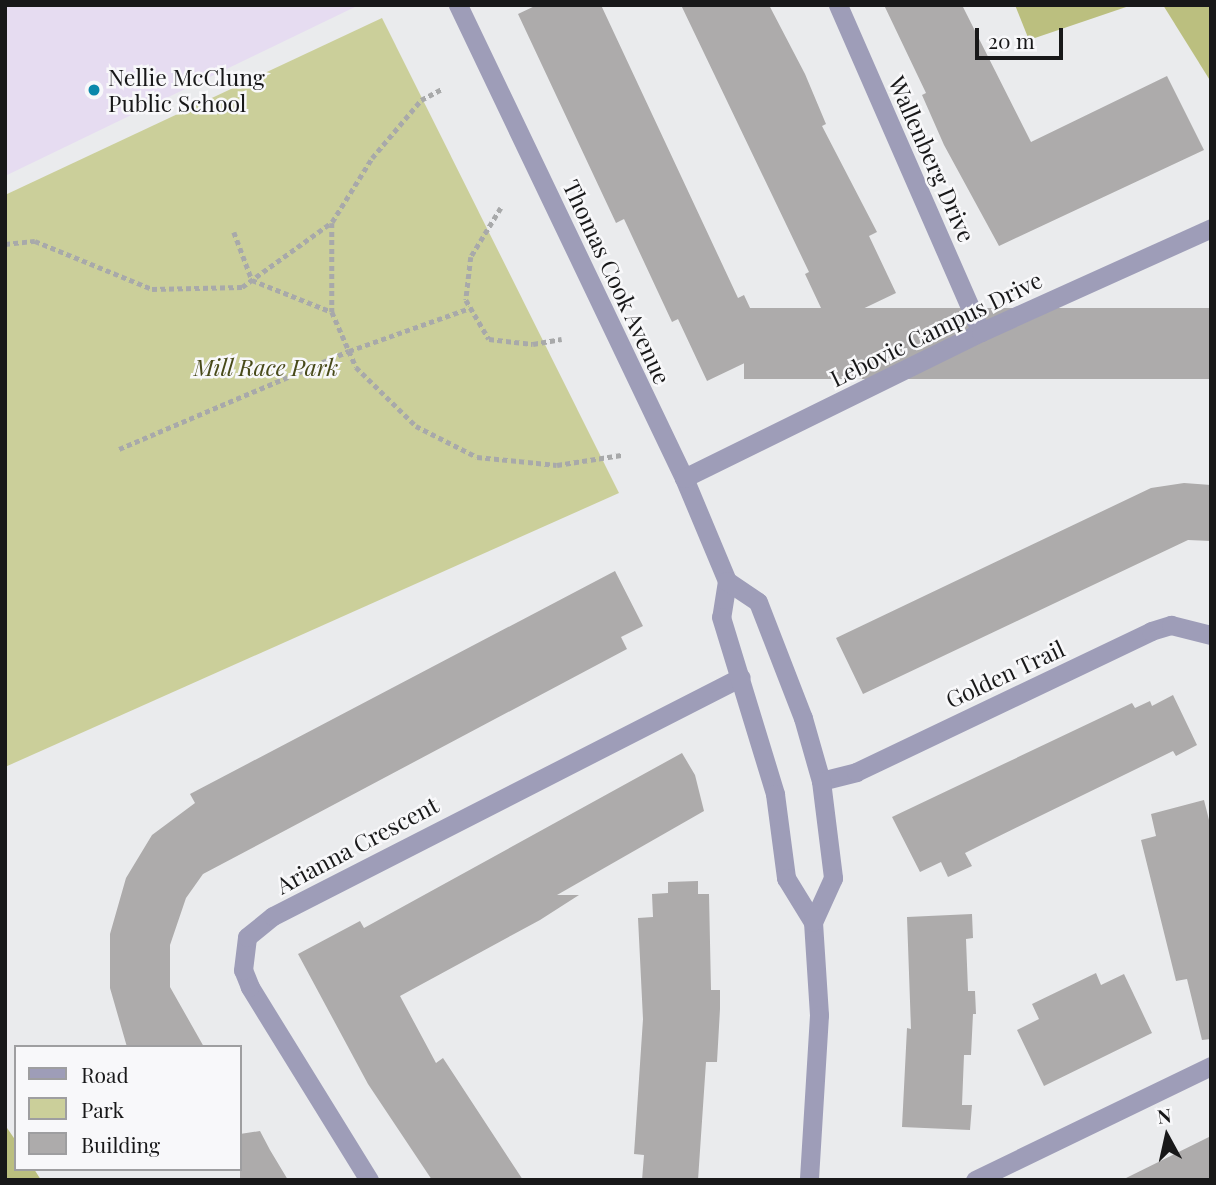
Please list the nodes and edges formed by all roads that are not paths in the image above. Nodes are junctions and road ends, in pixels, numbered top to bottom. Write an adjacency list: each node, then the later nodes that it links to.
1 (458, 5): 5 (street, Thomas Cook Avenue)
2 (838, 5): 4 (street, Wallenberg Drive)
3 (1211, 228): 4 (street, Lebovic Campus Drive)
4 (981, 332): 5 (street, Lebovic Campus Drive)
5 (684, 478): 6 (street, Thomas Cook Avenue)
6 (727, 581): 8 (street); 9 (street)
7 (1211, 635): 9 (street, Golden Trail)
8 (741, 677): 10 (street); 12 (street, Arianna Crescent)
9 (821, 781): 10 (street)
10 (813, 922): 13 (street)
11 (1211, 1066): 14 (street)
12 (369, 1180)
13 (809, 1180)
14 (975, 1180)

